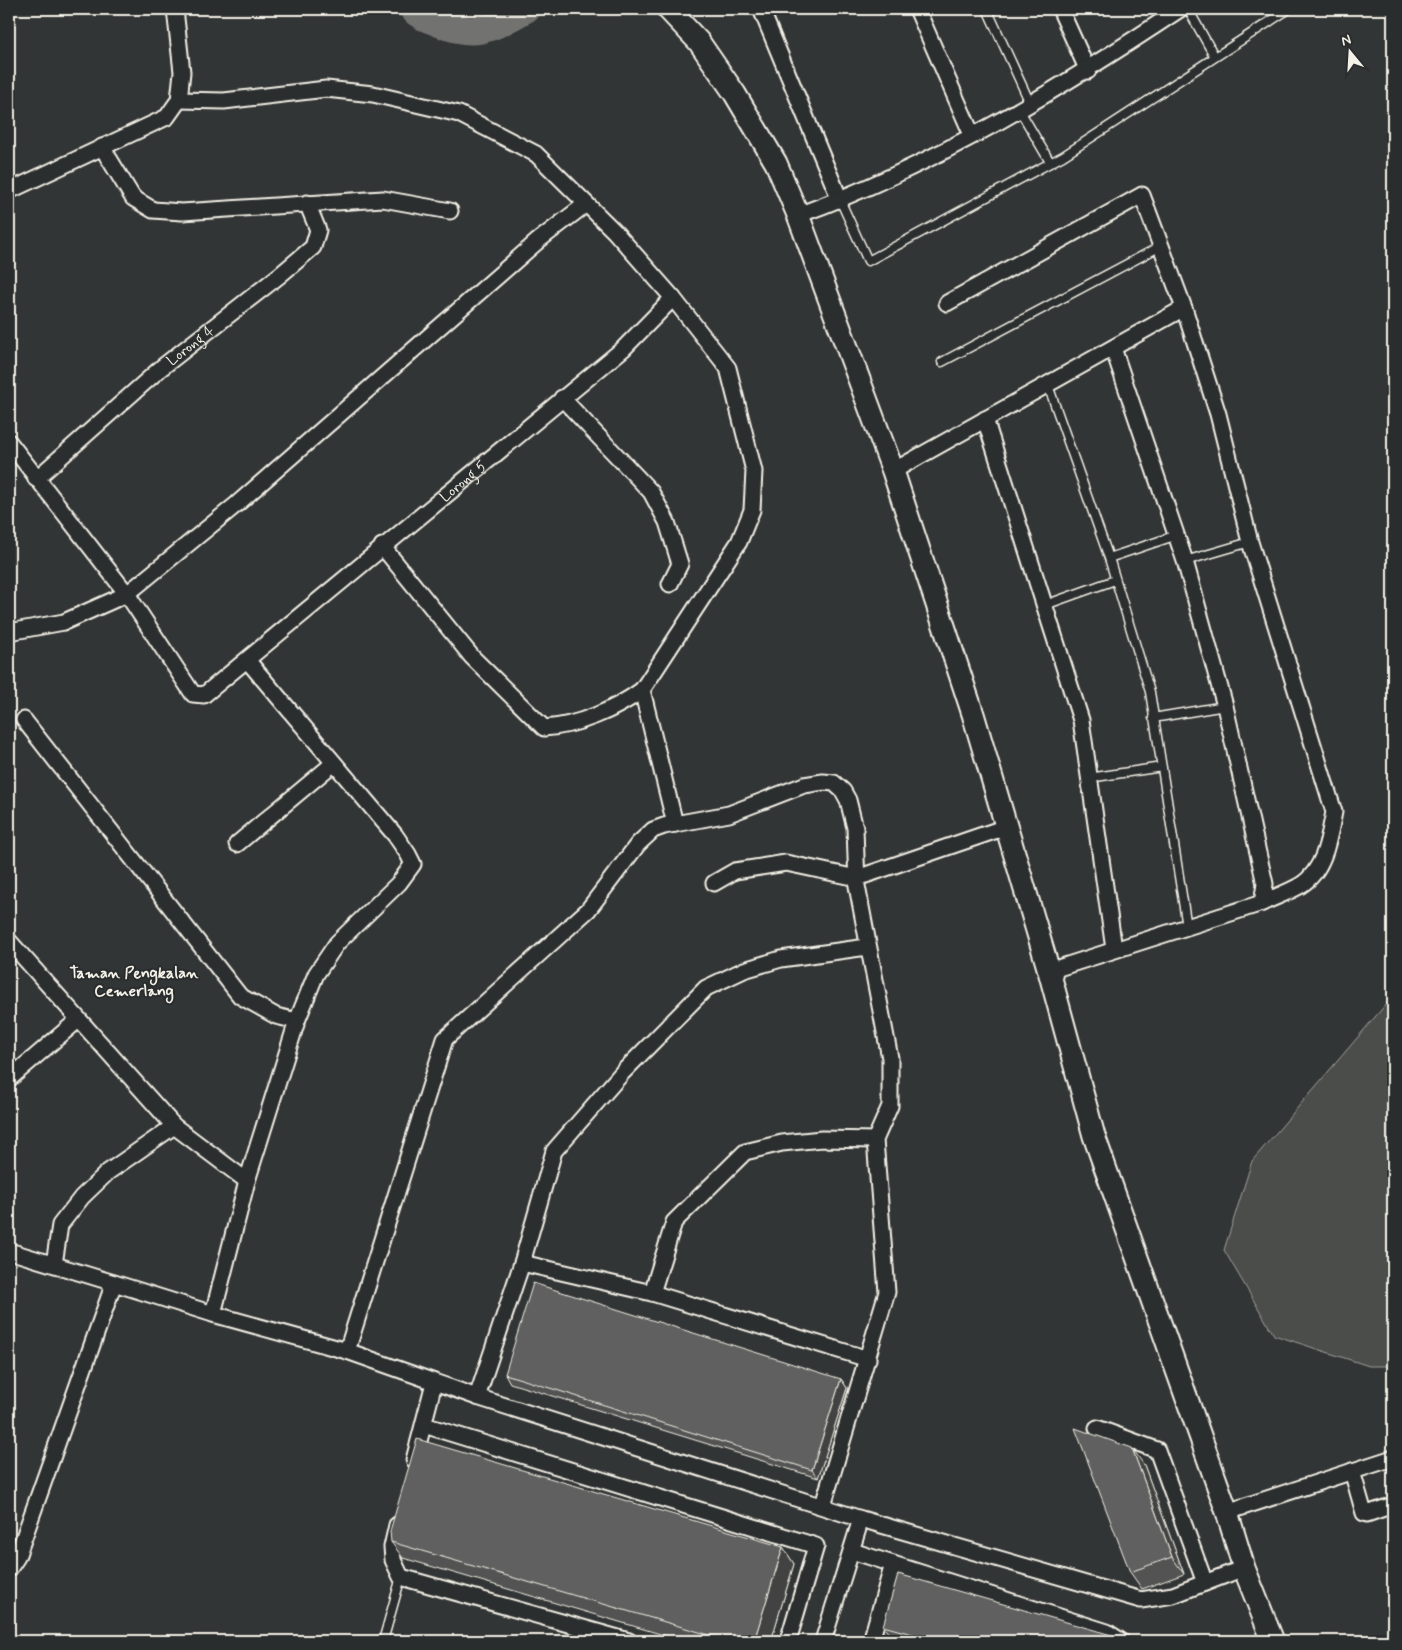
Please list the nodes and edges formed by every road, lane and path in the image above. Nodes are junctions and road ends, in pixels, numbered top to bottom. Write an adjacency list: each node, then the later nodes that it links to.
1 (175, 9): 12 (street)
2 (668, 9): 22 (street)
3 (761, 9): 18 (street)
4 (917, 9): 14 (street)
5 (987, 9): 13 (lane)
6 (1060, 9): 11 (street)
7 (1180, 9): 11 (street)
8 (1188, 9): 10 (lane)
9 (1289, 9): 10 (lane)
10 (1215, 57): 16 (lane)
11 (1088, 70): 13 (street)
12 (179, 100): 15 (street); 20 (street)
13 (1025, 106): 14 (street); 16 (lane)
14 (972, 135): 18 (street)
15 (102, 147): 17 (street); 19 (street)
16 (1050, 162): 18 (lane)
17 (9, 191)
18 (840, 200): 22 (street)
19 (307, 203): 21 (street); 34 (street, Lorong 4)
20 (586, 204): 24 (street); 42 (street)
21 (450, 211)
22 (798, 215): 33 (street)
23 (1161, 246): 25 (street); 26 (street); 28 (lane)
24 (673, 298): 30 (street, Lorong 5); 46 (street)
25 (947, 303)
26 (1184, 308): 27 (street); 36 (street)
27 (1113, 348): 29 (street); 35 (street)
28 (942, 362)
29 (1048, 385): 31 (street); 38 (lane)
30 (562, 398): 37 (street, Lorong 5); 41 (street)
31 (985, 419): 33 (street); 43 (street)
32 (9, 442): 34 (street)
33 (893, 471): 54 (street)
34 (36, 479): 42 (street)
35 (1176, 535): 38 (lane); 39 (street)
36 (1250, 542): 39 (lane); 58 (street)
37 (382, 546): 45 (street, Lorong 5); 46 (street)
38 (1109, 558): 40 (lane)
39 (1185, 561): 47 (street)
40 (1115, 580): 43 (lane); 48 (lane)
41 (670, 584)
42 (127, 594): 44 (street); 45 (street, Lorong 5)
43 (1045, 605): 52 (street)
44 (9, 632)
45 (247, 660): 50 (street)
46 (642, 690): 53 (street)
47 (1225, 706): 48 (lane); 58 (street)
48 (1154, 718): 51 (lane)
49 (24, 720): 65 (street)
50 (334, 764): 55 (street); 65 (street)
51 (1162, 767): 52 (lane); 59 (lane)
52 (1089, 778): 62 (street)
53 (675, 824): 56 (street); 76 (street)
54 (1006, 828): 56 (street); 63 (street)
55 (237, 844)
56 (857, 878): 57 (street); 61 (street)
57 (714, 883)
58 (1262, 903): 59 (street)
59 (1187, 927): 62 (street)
60 (9, 941): 64 (street)
61 (867, 947): 68 (street); 71 (street)
62 (1114, 949): 63 (street)
63 (1049, 971): 88 (street)
64 (78, 1020): 66 (street); 67 (street)
65 (297, 1022): 69 (street)
66 (9, 1079)
67 (174, 1126): 69 (street); 72 (street)
68 (875, 1140): 74 (street); 77 (street)
69 (247, 1181): 75 (street)
70 (9, 1251): 72 (street)
71 (522, 1263): 74 (street); 79 (street)
72 (54, 1264): 73 (street)
73 (114, 1283): 75 (street); 93 (street)
74 (652, 1293): 77 (street)
75 (212, 1314): 76 (street)
76 (347, 1351): 78 (street)
77 (868, 1359): 85 (street)
78 (434, 1383): 79 (street); 80 (street)
79 (477, 1397): 85 (street)
80 (424, 1424): 83 (street); 98 (street)
81 (1097, 1428): 95 (street)
82 (1393, 1458): 84 (street)
83 (411, 1470)
84 (1352, 1471): 86 (street); 88 (street)
85 (822, 1505): 89 (street)
86 (1393, 1505)
87 (402, 1507): 94 (street)
88 (1227, 1512): 92 (street)
89 (861, 1519): 90 (street); 95 (street)
90 (852, 1551): 91 (street); 99 (street)
91 (893, 1564): 100 (street); 101 (street)
92 (1244, 1568): 95 (street); 102 (street)
93 (9, 1569)
94 (401, 1577): 96 (lane); 97 (street)
95 (1205, 1583)
96 (383, 1641)
97 (629, 1641)
98 (788, 1641)
99 (823, 1641)
100 (871, 1641)
101 (1120, 1641)
102 (1273, 1641)

